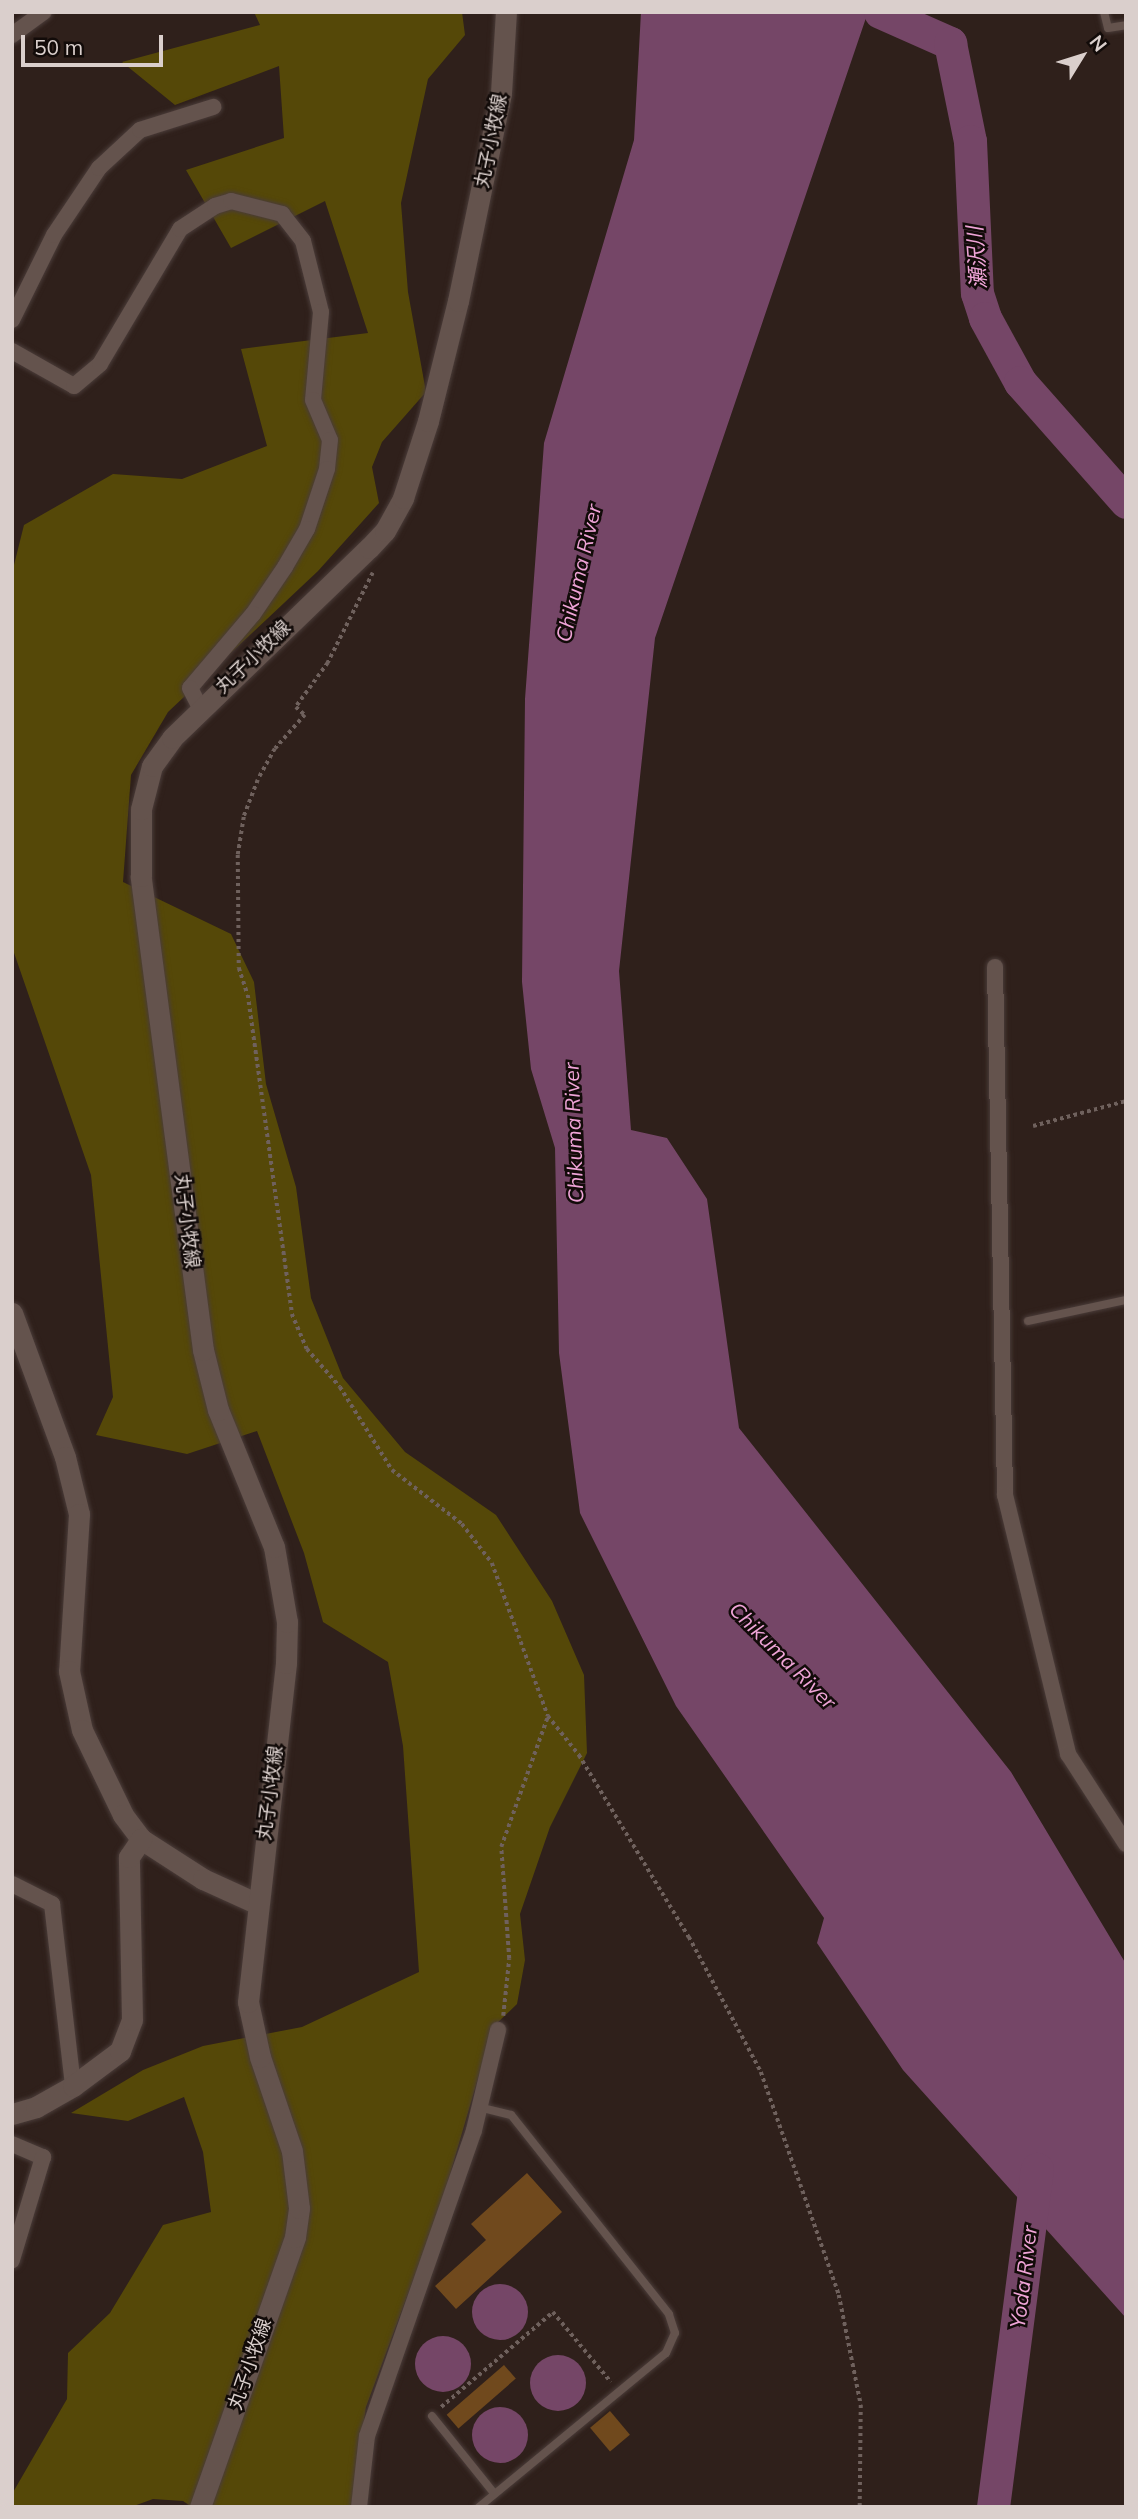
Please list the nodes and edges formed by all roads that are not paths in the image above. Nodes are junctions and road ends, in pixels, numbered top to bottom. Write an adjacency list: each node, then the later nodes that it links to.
1 (44, 12): 5 (street)
2 (506, 12): 9 (street, 丸子小牧線)
3 (1104, 12): 4 (lane)
4 (1126, 25)
5 (12, 35)
6 (213, 107): 7 (street)
7 (12, 320)
8 (12, 351): 9 (street)
9 (200, 708): 18 (street, 丸子小牧線)
10 (995, 967): 16 (street)
11 (1126, 1300): 13 (lane)
12 (12, 1313): 14 (street)
13 (1028, 1321)
14 (16, 1345): 15 (street)
15 (141, 1839): 18 (street); 20 (street)
16 (1126, 1844)
17 (12, 1884): 20 (street)
18 (256, 1903): 27 (street, 丸子小牧線)
19 (498, 2030): 21 (street)
20 (73, 2086): 22 (street)
21 (480, 2107): 26 (lane); 28 (street)
22 (12, 2114)
23 (12, 2144): 24 (street)
24 (12, 2260)
25 (432, 2416): 26 (lane)
26 (494, 2493): 29 (lane)
27 (200, 2507)
28 (359, 2507)
29 (479, 2507)

